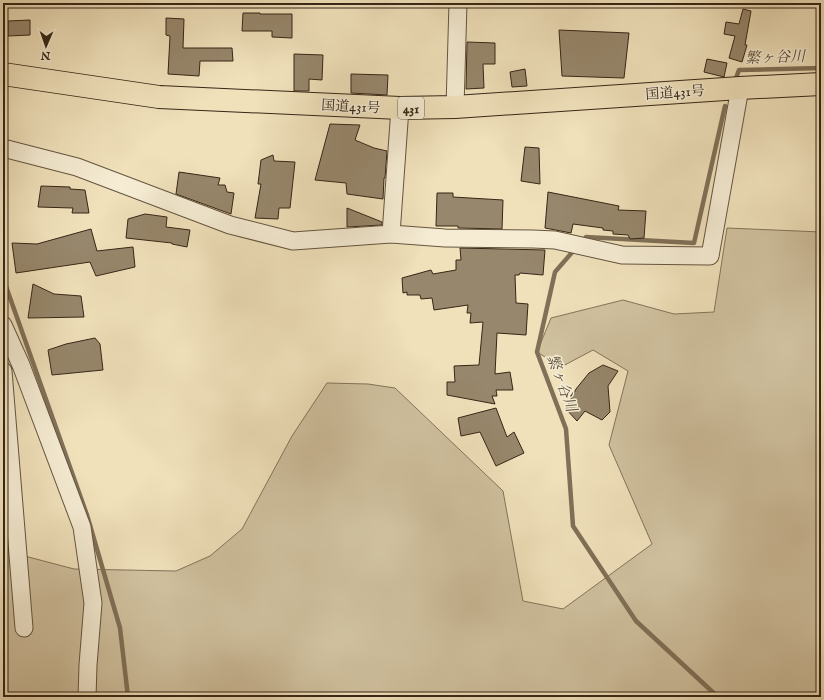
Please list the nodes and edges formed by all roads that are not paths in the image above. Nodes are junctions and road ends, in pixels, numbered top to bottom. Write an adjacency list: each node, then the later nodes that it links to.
1 (458, 3): 5 (street)
2 (3, 74): 6 (highway, 国道431号 / 431)
3 (821, 84): 4 (highway, 国道431号 / 431)
4 (740, 88): 5 (highway, 国道431号 / 431); 8 (street)
5 (455, 107): 6 (highway, 国道431号 / 431)
6 (400, 108): 8 (street)
7 (3, 148): 8 (street)
8 (391, 234)
9 (3, 326): 12 (street)
10 (3, 371): 11 (street)
11 (24, 628)
12 (87, 697)

